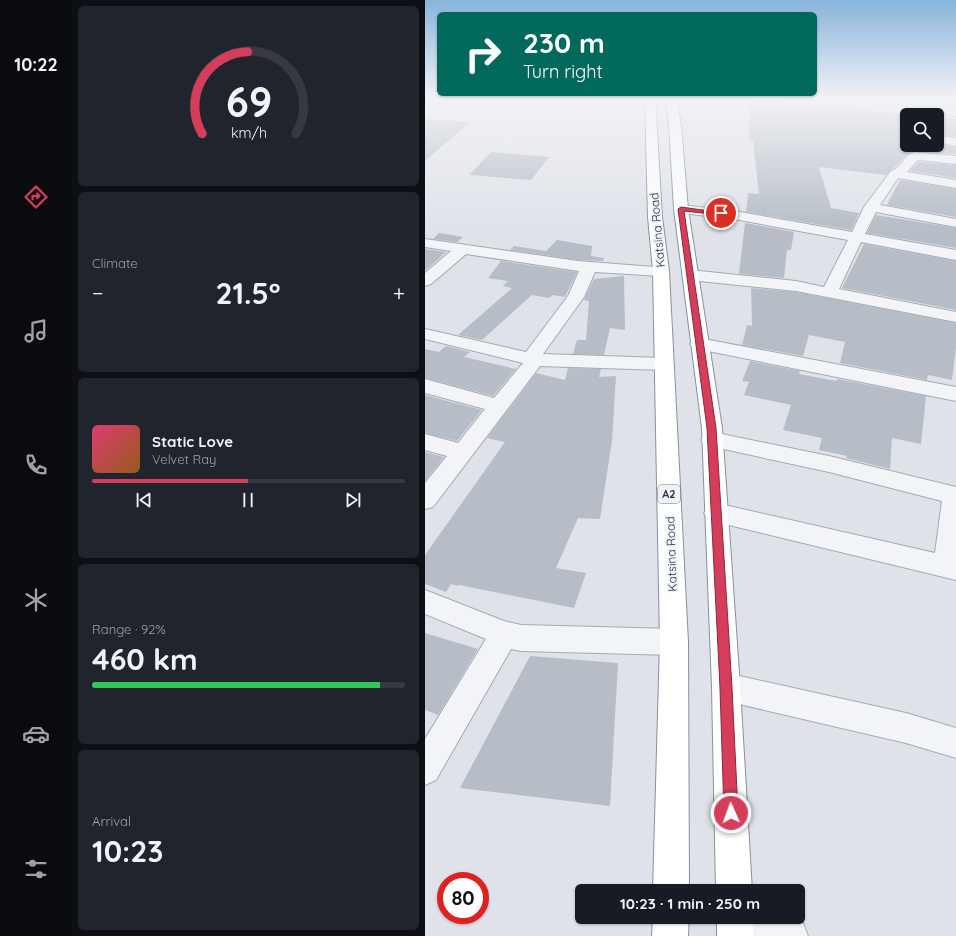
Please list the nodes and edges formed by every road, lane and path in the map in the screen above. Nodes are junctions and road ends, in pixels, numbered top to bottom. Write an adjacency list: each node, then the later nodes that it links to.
1 (652, 141): 14 (highway, Katsina Road / A2)
2 (676, 141): 7 (highway)
3 (956, 160): 4 (street)
4 (895, 174): 5 (street); 6 (street)
5 (956, 184)
6 (871, 207): 8 (street); 9 (street)
7 (681, 209): 9 (street); 15 (highway)
8 (956, 223)
9 (858, 237): 12 (street); 17 (street)
10 (425, 243): 11 (street)
11 (463, 249): 13 (street); 16 (street)
12 (956, 255)
13 (589, 267): 14 (street); 21 (street)
14 (661, 271): 22 (highway, Katsina Road / A2)
15 (690, 275): 17 (street); 20 (highway)
16 (425, 281)
17 (830, 292): 18 (street)
18 (956, 317)
19 (425, 334): 21 (street)
20 (699, 344): 24 (street); 26 (highway)
21 (532, 360): 22 (street); 25 (street)
22 (663, 364): 35 (highway, Katsina Road / A2)
23 (425, 386): 25 (street)
24 (956, 394)
25 (499, 406): 28 (street)
26 (713, 440): 29 (street); 31 (highway)
27 (425, 442): 28 (street)
28 (462, 452): 30 (street)
29 (955, 495): 32 (street)
30 (425, 500)
31 (716, 513): 32 (street); 36 (highway)
32 (951, 567)
33 (425, 602): 34 (street)
34 (504, 634): 35 (street); 38 (street)
35 (674, 642): 39 (highway, Katsina Road / A2)
36 (726, 688): 37 (street); 40 (highway)
37 (956, 743)
38 (425, 769)
39 (671, 884)
40 (734, 884)
41 (671, 924): 44 (highway)
42 (735, 924): 45 (highway)
43 (762, 924): 46 (street)
44 (670, 936)
45 (735, 936)
46 (790, 936)

